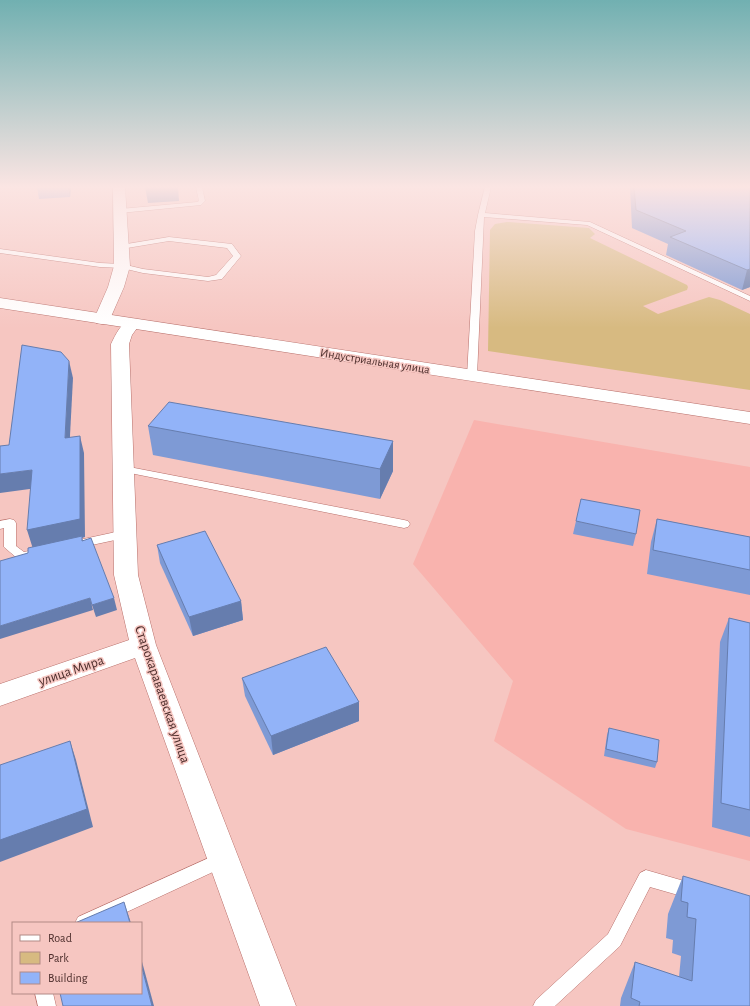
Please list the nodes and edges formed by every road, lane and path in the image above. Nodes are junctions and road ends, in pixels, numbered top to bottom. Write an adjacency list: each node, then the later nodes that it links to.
1 (121, 234): 4 (main road)
2 (478, 234): 11 (lane)
3 (613, 234): 7 (lane)
4 (121, 247): 6 (main road); 6 (lane)
5 (0, 251): 6 (lane)
6 (122, 266): 9 (main road)
7 (750, 299)
8 (0, 303): 9 (main road, Индустриальная улица)
9 (102, 319): 10 (main road, Индустриальная улица)
10 (132, 324): 11 (main road, Индустриальная улица); 13 (main road, Старокараваевская улица)
11 (472, 376): 12 (main road, Индустриальная улица)
12 (750, 418)
13 (124, 469): 14 (lane); 16 (main road, Старокараваевская улица)
14 (404, 524)
15 (0, 525): 16 (lane)
16 (125, 534): 17 (main road, Старокараваевская улица)
17 (143, 645): 18 (main road, улица Мира); 19 (main road, Старокараваевская улица)
18 (0, 695)
19 (223, 859): 21 (lane); 24 (main road, Старокараваевская улица)
20 (706, 894): 25 (lane)
21 (86, 922)
22 (44, 994): 23 (lane)
23 (47, 1006)
24 (278, 1006)
25 (542, 1006)

